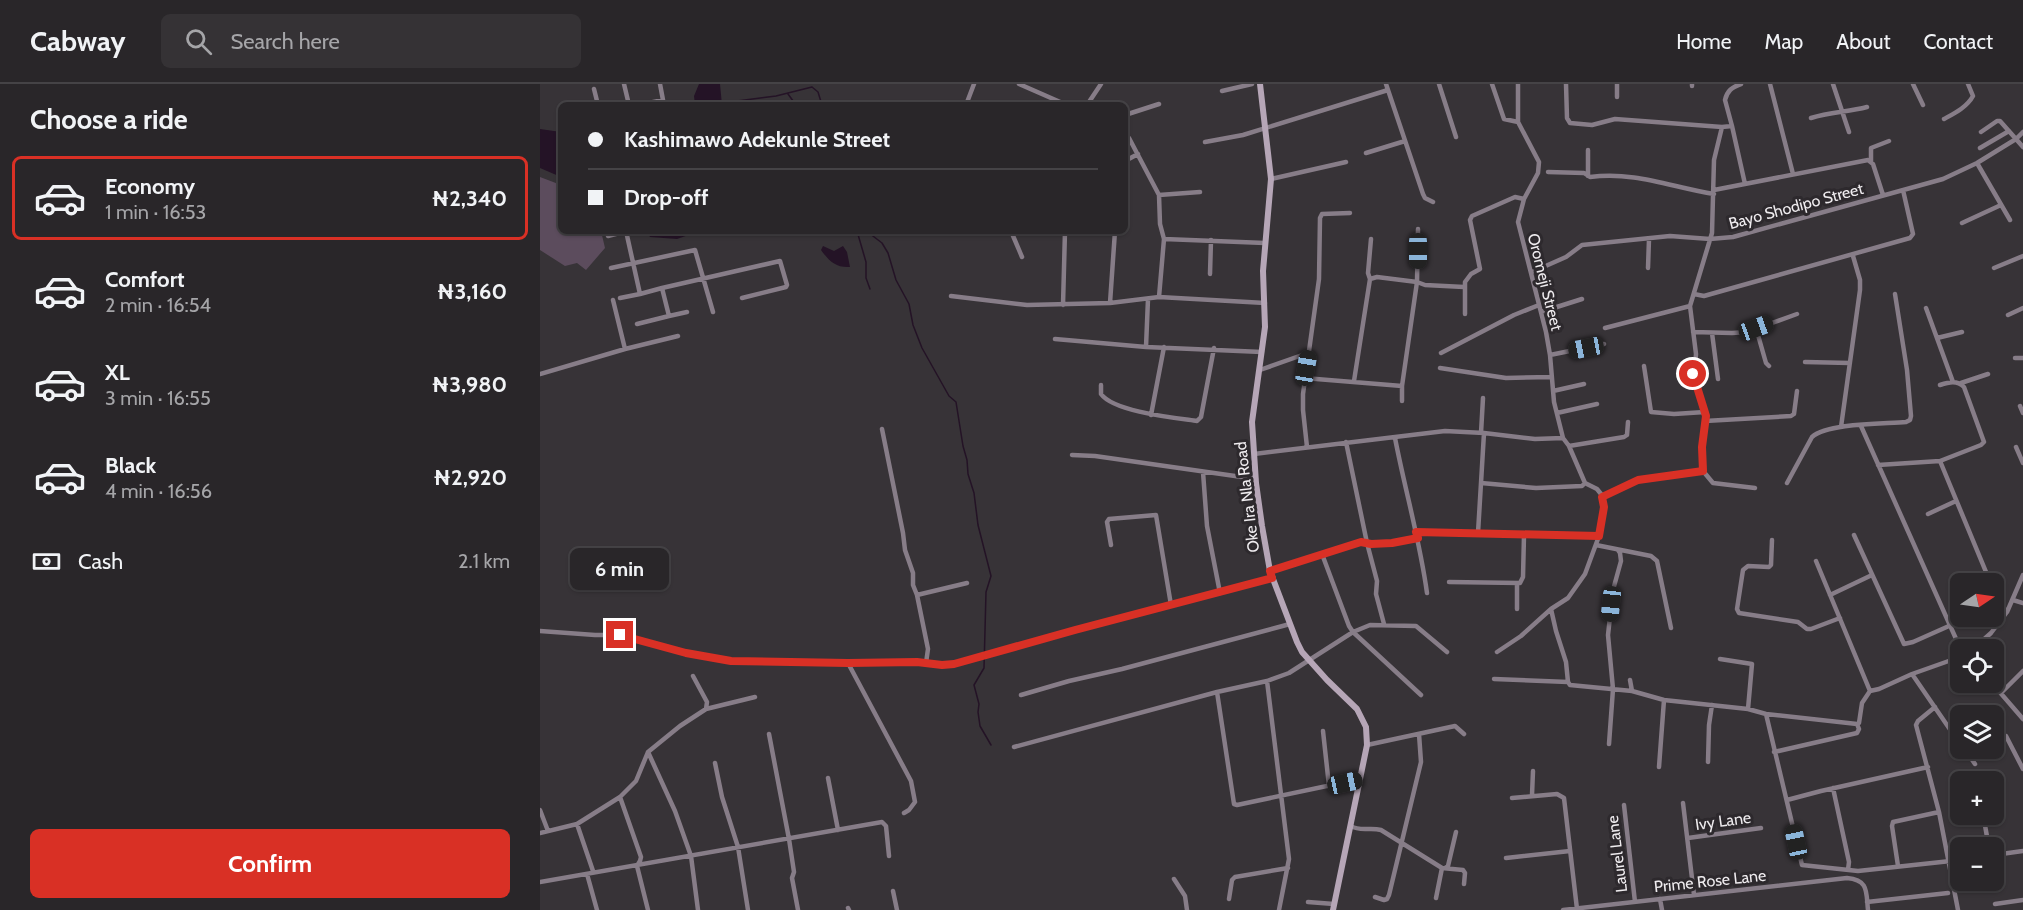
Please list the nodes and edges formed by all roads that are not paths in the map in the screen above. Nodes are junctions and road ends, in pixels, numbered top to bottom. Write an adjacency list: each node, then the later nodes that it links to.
1 (624, 84): 24 (street)
2 (660, 84): 25 (street)
3 (974, 84): 26 (street)
4 (1018, 84): 27 (street)
5 (1101, 84): 28 (street)
6 (1252, 84): 21 (street)
7 (1260, 84): 39 (street, Oke Ira Nla Road)
8 (1386, 84): 20 (street)
9 (1438, 84): 45 (street)
10 (1492, 84): 36 (street)
11 (1518, 84): 36 (street, Oromeji Street)
12 (1566, 84): 38 (street)
13 (1617, 84): 22 (street)
14 (1741, 84): 37 (street)
15 (1770, 84): 60 (street)
16 (1833, 84): 32 (street)
17 (1913, 84): 30 (street)
18 (1968, 84): 35 (street)
19 (594, 89): 23 (street)
20 (1388, 90): 39 (street); 47 (street)
21 (1222, 91)
22 (1617, 97)
23 (597, 102)
24 (628, 102)
25 (653, 102)
26 (967, 102)
27 (1060, 102)
28 (1089, 102)
29 (1159, 104): 33 (street)
30 (1923, 105)
31 (1867, 107): 32 (street)
32 (1842, 113): 34 (street); 41 (street)
33 (1128, 114)
34 (1811, 118)
35 (1944, 119)
36 (1518, 122): 69 (street, Oromeji Street)
37 (1732, 126): 38 (street); 63 (street)
38 (1722, 127): 66 (street)
39 (1265, 128): 49 (street); 62 (street, Oke Ira Nla Road)
40 (2009, 131): 42 (street); 46 (street); 51 (street)
41 (1849, 132)
42 (1981, 132)
43 (2023, 132): 46 (street, Bayo Shodipo Street)
44 (1128, 137): 54 (street)
45 (1456, 137)
46 (2016, 139): 50 (street); 58 (street, Bayo Shodipo Street)
47 (1405, 141): 53 (street); 70 (street)
48 (1888, 141): 56 (street)
49 (1205, 142)
50 (2023, 147)
51 (1980, 148)
52 (1587, 150): 61 (street)
53 (1366, 153)
54 (1138, 154): 55 (street); 67 (street)
55 (1128, 159)
56 (1871, 161): 60 (street); 68 (street)
57 (1346, 162): 62 (street)
58 (1977, 163): 64 (street, Bayo Shodipo Street); 71 (street)
59 (1548, 172): 61 (street)
60 (1793, 174): 63 (street)
61 (1588, 176): 66 (street)
62 (1271, 179): 87 (street, Oke Ira Nla Road)
63 (1745, 184): 66 (street)
64 (1903, 190): 68 (street, Bayo Shodipo Street); 88 (street)
65 (1200, 192): 67 (street)
66 (1714, 192): 83 (street)
67 (1159, 195): 84 (street)
68 (1883, 195): 83 (street, Bayo Shodipo Street)
69 (1524, 199): 95 (street, Oromeji Street); 100 (street)
70 (1433, 202)
71 (2001, 205): 73 (street); 74 (street)
72 (1350, 213): 141 (street)
73 (2010, 220)
74 (1962, 223)
75 (1418, 230): 99 (street)
76 (615, 234): 81 (street)
77 (627, 234): 91 (street)
78 (1012, 234): 90 (street)
79 (1065, 234): 114 (street)
80 (1115, 234): 112 (street)
81 (608, 236)
82 (1648, 238): 83 (street, Bayo Shodipo Street); 93 (street); 95 (street, Bayo Shodipo Street)
83 (1710, 238): 103 (street)
84 (1164, 239): 86 (street); 106 (street)
85 (1371, 239): 98 (street)
86 (1211, 240): 87 (street); 96 (street)
87 (1265, 243): 113 (street, Oke Ira Nla Road)
88 (1853, 256): 103 (street); 147 (street)
89 (2023, 256): 94 (street)
90 (1022, 257)
91 (632, 263): 92 (street); 97 (street); 102 (street)
92 (611, 268)
93 (1648, 268)
94 (1994, 268)
95 (1532, 272): 115 (street, Oromeji Street)
96 (1210, 274)
97 (704, 277): 101 (street); 108 (street); 120 (street)
98 (1370, 279): 99 (street); 157 (street)
99 (1417, 282): 100 (street); 163 (street)
100 (1464, 286): 122 (street)
101 (662, 288): 102 (street); 125 (street)
102 (640, 294): 107 (street)
103 (1695, 294): 116 (street)
104 (1895, 294): 176 (street)
105 (951, 296): 114 (street)
106 (1159, 297): 109 (street); 113 (street)
107 (620, 298)
108 (741, 298)
109 (1148, 299): 112 (street); 136 (street)
110 (1582, 299): 121 (street)
111 (613, 300): 139 (street)
112 (1110, 303): 114 (street)
113 (1265, 303): 140 (street, Oke Ira Nla Road)
114 (1063, 305)
115 (1539, 305): 121 (street, Oromeji Street); 142 (street)
116 (1690, 306): 127 (street); 129 (street)
117 (1926, 308): 133 (street)
118 (2023, 308): 124 (street)
119 (687, 312): 125 (street)
120 (713, 312)
121 (1541, 312): 143 (street, Oromeji Street)
122 (1465, 314)
123 (1797, 314): 128 (street)
124 (2008, 315)
125 (669, 316): 126 (street)
126 (637, 324)
127 (1605, 328)
128 (1756, 328): 131 (street); 149 (street)
129 (1693, 332): 131 (street); 170 (street)
130 (1962, 332): 133 (street)
131 (1712, 333): 156 (street)
132 (678, 336): 139 (street)
133 (1937, 338): 158 (street)
134 (1055, 339): 136 (street)
135 (1604, 344): 143 (street)
136 (1146, 347): 137 (street)
137 (1164, 347): 138 (street); 173 (street)
138 (1214, 348): 140 (street); 173 (street)
139 (625, 349): 152 (street)
140 (1262, 352): 151 (street, Oke Ira Nla Road)
141 (1308, 353): 151 (street); 155 (street)
142 (1441, 354)
143 (1551, 355): 154 (street, Oromeji Street)
144 (2015, 358): 145 (street)
145 (2023, 358)
146 (1805, 362): 147 (street)
147 (1850, 363): 177 (street)
148 (1644, 366): 170 (street)
149 (1769, 366)
150 (1440, 368): 154 (street)
151 (1260, 370): 186 (street, Oke Ira Nla Road)
152 (540, 374)
153 (1988, 374): 159 (street)
154 (1552, 377): 164 (street, Oromeji Street)
155 (1304, 378): 157 (street); 184 (street)
156 (1718, 379)
157 (1354, 381): 163 (street)
158 (1953, 382): 159 (street); 162 (street)
159 (1961, 383): 188 (street)
160 (1584, 384): 164 (street)
161 (1101, 385): 173 (street)
162 (1940, 385)
163 (1402, 386): 167 (street)
164 (1553, 391): 172 (street, Oromeji Street)
165 (1797, 392): 174 (street)
166 (1483, 398): 179 (street)
167 (1402, 401)
168 (1597, 404): 172 (street)
169 (2020, 406): 171 (street)
170 (1705, 412): 174 (street)
171 (2023, 412)
172 (1557, 413): 181 (street, Oromeji Street)
173 (1151, 415)
174 (1705, 421): 191 (street)
175 (1628, 422): 183 (street)
176 (1861, 426): 177 (street); 190 (street)
177 (1841, 427): 196 (street)
178 (882, 429): 224 (street)
179 (1482, 433): 180 (street); 181 (street); 194 (street)
180 (1395, 438): 182 (street); 201 (street)
181 (1563, 438): 183 (street, Oromeji Street)
182 (1346, 442): 184 (street); 208 (street)
183 (1569, 446): 195 (street, Oromeji Street)
184 (1307, 447): 186 (street)
185 (2016, 447): 189 (street)
186 (1254, 454): 193 (street, Oke Ira Nla Road)
187 (1072, 455): 192 (street)
188 (1940, 461): 190 (street); 199 (street)
189 (2023, 463)
190 (1878, 465): 236 (street)
191 (1703, 471): 197 (street); 198 (street)
192 (1203, 472): 193 (street); 222 (street)
193 (1256, 479): 214 (street, Oke Ira Nla Road)
194 (1481, 483): 195 (street); 202 (street)
195 (1586, 483): 198 (street, Oromeji Street)
196 (1787, 483)
197 (1755, 488)
198 (1602, 497): 205 (street)
199 (1956, 501): 200 (street); 215 (street)
200 (1928, 514)
201 (1416, 532): 202 (street); 206 (street)
202 (1478, 533): 204 (street)
203 (1854, 535): 216 (street)
204 (1524, 536): 205 (street); 221 (street)
205 (1599, 536): 210 (street)
206 (1418, 538): 208 (street); 223 (street)
207 (1772, 540): 233 (street)
208 (1367, 543): 212 (street); 235 (street)
209 (1111, 545): 228 (street)
210 (1596, 545): 211 (street); 230 (street)
211 (1618, 550): 237 (street); 256 (street)
212 (1322, 554): 214 (street); 239 (street)
213 (1816, 561): 225 (street)
214 (1270, 571): 218 (street, Oke Ira Nla Road)
215 (1986, 573)
216 (1872, 575): 225 (street); 236 (street)
217 (2022, 577): 226 (street)
218 (1272, 578): 222 (street); 234 (street, Oke Ira Nla Road)
219 (1449, 582): 221 (street)
220 (967, 583): 224 (street)
221 (1517, 583): 229 (street)
222 (1220, 593): 228 (street)
223 (1427, 593)
224 (917, 595): 248 (street)
225 (1830, 595): 233 (street)
226 (2013, 600): 227 (street); 232 (street)
227 (2023, 603)
228 (1171, 605): 248 (street)
229 (1517, 609)
230 (1551, 609): 243 (street); 255 (street)
231 (2004, 609): 232 (street)
232 (2007, 612): 241 (street)
233 (1840, 618): 258 (street)
234 (1290, 624): 244 (street, Oke Ira Nla Road); 262 (street)
235 (1384, 624): 239 (street); 242 (street)
236 (1949, 626): 240 (street)
237 (1671, 628)
238 (540, 631): 247 (street)
239 (1353, 632): 244 (street); 263 (street)
240 (1955, 639)
241 (1984, 639)
242 (1447, 652)
243 (1497, 652)
244 (1309, 659): 254 (street); 280 (street, Oke Ira Nla Road)
245 (1720, 659): 269 (street)
246 (1950, 661): 250 (street)
247 (848, 663): 248 (street); 305 (street)
248 (926, 663)
249 (2023, 671): 257 (street)
250 (1912, 674): 258 (street); 267 (street)
251 (693, 676): 268 (street)
252 (1494, 679): 255 (street)
253 (1630, 680): 260 (street)
254 (1267, 681): 259 (street); 297 (street)
255 (1568, 682): 256 (street)
256 (1613, 689): 260 (street); 279 (street)
257 (2004, 690)
258 (1870, 691): 272 (street)
259 (1217, 692): 281 (street); 297 (street)
260 (1632, 692): 265 (street)
261 (2001, 693): 271 (street)
262 (1021, 695)
263 (1421, 695)
264 (755, 697): 268 (street)
265 (1664, 700): 266 (street); 288 (street)
266 (1712, 705): 269 (street); 285 (street)
267 (1935, 707): 273 (street); 289 (street)
268 (705, 709): 282 (street)
269 (1748, 709): 270 (street)
270 (1766, 714): 272 (street); 283 (street)
271 (2023, 719)
272 (1857, 724): 283 (street)
273 (1950, 729)
274 (1323, 731): 294 (street)
275 (769, 734): 314 (street)
276 (1419, 734): 277 (street); 280 (street); 315 (street)
277 (1464, 734)
278 (2006, 736): 290 (street)
279 (1609, 744)
280 (1367, 745): 293 (street, Oke Ira Nla Road)
281 (1014, 747)
282 (648, 752): 298 (street); 320 (street)
283 (1774, 752): 300 (street)
284 (1972, 759): 287 (street)
285 (1708, 762)
286 (714, 763): 316 (street)
287 (1975, 764)
288 (1659, 767)
289 (1928, 767): 295 (street); 304 (street)
290 (2023, 769)
291 (1533, 771): 296 (street)
292 (828, 778): 309 (street)
293 (1360, 780): 294 (street); 307 (street, Oke Ira Nla Road)
294 (1329, 786): 297 (street)
295 (1833, 789): 300 (street); 328 (street)
296 (1532, 795): 299 (street); 317 (street)
297 (1281, 797): 326 (street)
298 (620, 798): 306 (street); 324 (street)
299 (1512, 798)
300 (1787, 800): 328 (street)
301 (1683, 803): 313 (street)
302 (1624, 805): 343 (street, Laurel Lane)
303 (540, 810): 310 (street)
304 (1939, 812): 323 (street); 325 (street)
305 (904, 813)
306 (577, 824): 310 (street); 329 (street)
307 (1351, 826): 315 (street); 346 (street, Oke Ira Nla Road)
308 (1761, 828): 313 (street, Ivy Lane)
309 (838, 830): 314 (street); 321 (street)
310 (548, 831): 312 (street)
311 (1456, 832): 327 (street)
312 (540, 833)
313 (1688, 838): 336 (street)
314 (789, 839): 316 (street); 353 (street)
315 (1400, 843): 327 (street); 337 (street)
316 (738, 847): 320 (street); 352 (street)
317 (1570, 851): 322 (street); 348 (street)
318 (2023, 851): 319 (street)
319 (2004, 854)
320 (691, 855): 324 (street); 351 (street)
321 (889, 856)
322 (1506, 858)
323 (1949, 861): 325 (street); 360 (street)
324 (637, 866): 329 (street); 350 (street)
325 (1899, 866): 328 (street)
326 (1288, 868): 340 (street); 356 (street)
327 (1444, 868): 333 (street); 338 (street)
328 (1848, 870)
329 (593, 871): 330 (street)
330 (587, 874): 332 (street); 349 (street)
331 (1174, 879): 355 (street)
332 (540, 882)
333 (1464, 884)
334 (893, 891): 354 (street)
335 (1948, 893): 344 (street)
336 (1694, 895): 339 (street, Prime Rose Lane); 344 (street, Prime Rose Lane)
337 (1375, 897)
338 (1436, 898)
339 (1660, 898): 343 (street, Prime Rose Lane); 358 (street)
340 (1229, 899)
341 (2023, 900): 345 (street)
342 (1308, 902): 346 (street)
343 (1635, 902): 347 (street, Prime Rose Lane)
344 (1868, 902): 359 (street)
345 (1995, 904)
346 (1334, 907)
347 (1601, 908): 348 (street, Prime Rose Lane)
348 (1576, 909): 357 (street, Prime Rose Lane)
349 (597, 910)
350 (648, 910)
351 (698, 910)
352 (748, 910)
353 (798, 910)
354 (897, 910)
355 (1187, 910)
356 (1279, 910)
357 (1563, 910)
358 (1662, 910)
359 (1868, 910)
360 (1958, 910)

